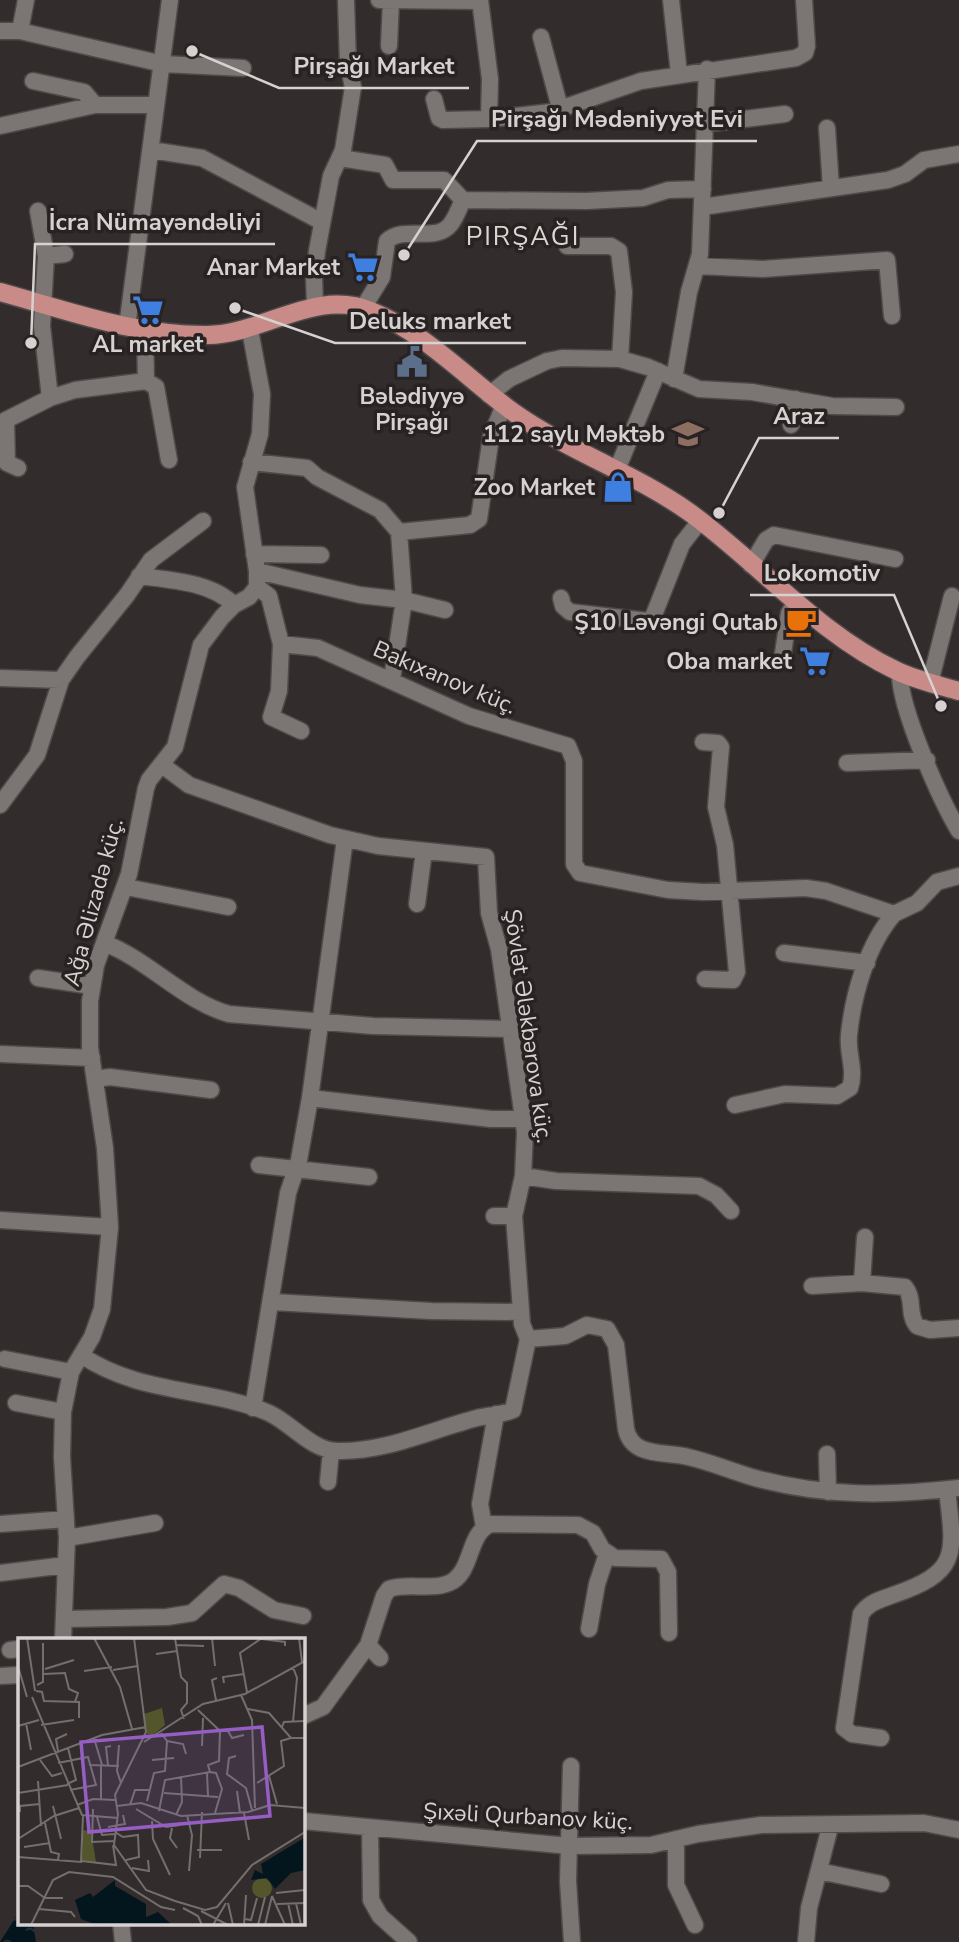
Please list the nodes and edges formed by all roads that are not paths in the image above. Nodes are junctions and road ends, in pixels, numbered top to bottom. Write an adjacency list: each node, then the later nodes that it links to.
1 (26, 0): 10 (street)
2 (170, 0): 13 (street)
3 (346, 0): 29 (street)
4 (379, 0): 5 (street)
5 (391, 0): 6 (street); 12 (street)
6 (480, 0): 23 (street)
7 (671, 0): 16 (street)
8 (804, 0): 15 (street)
9 (0, 30): 10 (street)
10 (20, 31): 13 (street)
11 (541, 37): 21 (street)
12 (389, 46)
13 (163, 64): 14 (street); 20 (street)
14 (243, 68)
15 (706, 69): 16 (street); 24 (street)
16 (678, 74): 21 (street)
17 (33, 81): 19 (street)
18 (434, 99): 23 (street)
19 (95, 105): 20 (street); 25 (street)
20 (156, 105): 27 (street)
21 (560, 108): 23 (street)
22 (785, 114): 24 (street)
23 (489, 119)
24 (705, 124): 31 (street)
25 (0, 126)
26 (827, 128): 30 (street)
27 (151, 150): 35 (street); 45 (street)
28 (959, 153): 30 (street)
29 (340, 159): 32 (street); 35 (street)
30 (831, 188): 33 (street)
31 (702, 189): 32 (street); 33 (street)
32 (463, 200): 43 (street)
33 (702, 207): 39 (street)
34 (38, 211): 38 (street)
35 (322, 222): 42 (street)
36 (567, 246): 48 (street)
37 (65, 254): 38 (street)
38 (46, 256): 41 (street)
39 (697, 266): 44 (street); 50 (street)
40 (0, 292): 41 (main road)
41 (42, 303): 45 (main road); 52 (street)
42 (316, 305): 43 (main road); 46 (main road)
43 (363, 308): 53 (main road)
44 (892, 316)
45 (127, 327): 47 (main road)
46 (250, 330): 47 (main road); 58 (street)
47 (145, 331): 51 (street)
48 (620, 359): 49 (street); 53 (street)
49 (658, 371): 50 (street); 60 (street)
50 (674, 379): 54 (street)
51 (146, 381): 52 (street); 57 (street)
52 (50, 398): 59 (street)
53 (496, 400): 60 (main road); 63 (street)
54 (796, 400): 55 (street); 56 (street)
55 (896, 407)
56 (791, 425)
57 (169, 460)
58 (251, 462): 63 (street); 64 (street)
59 (18, 468)
60 (616, 472): 62 (main road)
61 (202, 521): 68 (street)
62 (700, 521): 67 (main road); 71 (street)
63 (398, 532): 72 (street)
64 (254, 554): 65 (street); 69 (street)
65 (321, 555)
66 (895, 559): 67 (street)
67 (751, 565): 73 (main road)
68 (139, 576): 74 (street); 81 (street)
69 (257, 579): 72 (street); 74 (street, Ağa Əlizadə küç.); 76 (street)
70 (952, 596): 82 (street)
71 (561, 598)
72 (404, 600): 75 (street); 80 (street)
73 (796, 602): 77 (street); 78 (main road)
74 (234, 605): 88 (street, Ağa Əlizadə küç.)
75 (445, 610)
76 (281, 644): 80 (street, Bakıxanov küç.); 84 (street)
77 (782, 660)
78 (900, 673): 82 (main road); 86 (street)
79 (0, 678): 81 (street)
80 (392, 679): 95 (street, Bakıxanov küç.)
81 (61, 680): 89 (street)
82 (930, 683): 83 (main road)
83 (959, 691)
84 (301, 731)
85 (704, 741): 95 (street)
86 (927, 760): 87 (street); 90 (street)
87 (847, 763)
88 (162, 765): 91 (street, Şövlət Ələkbərova küç.); 94 (street, Ağa Əlizadə küç.)
89 (0, 805)
90 (959, 831)
91 (345, 839): 92 (street, Şövlət Ələkbərova küç.); 105 (street)
92 (424, 851): 96 (street); 106 (street, Şövlət Ələkbərova küç.)
93 (959, 876): 98 (street)
94 (126, 887): 97 (street); 99 (street, Ağa Əlizadə küç.)
95 (730, 890): 98 (street, Bakıxanov küç.); 103 (street)
96 (417, 904)
97 (228, 907)
98 (894, 914): 101 (street)
99 (104, 943): 104 (street, Ağa Əlizadə küç.); 105 (street)
100 (784, 953): 101 (street)
101 (867, 963): 112 (street)
102 (38, 978): 104 (street)
103 (705, 979)
104 (92, 986): 108 (street, Ağa Əlizadə küç.)
105 (319, 1022): 106 (street); 111 (street)
106 (511, 1030): 113 (street, Şövlət Ələkbərova küç.)
107 (0, 1054): 108 (street)
108 (92, 1058): 109 (street, Ağa Əlizadə küç.)
109 (95, 1079): 110 (street); 122 (street, Ağa Əlizadə küç.)
110 (211, 1090)
111 (310, 1098): 113 (street); 115 (street)
112 (735, 1105)
113 (523, 1119): 117 (street, Şövlət Ələkbərova küç.)
114 (259, 1165): 115 (street)
115 (295, 1170): 116 (street); 126 (street)
116 (369, 1177)
117 (523, 1177): 118 (street); 120 (street, Şövlət Ələkbərova küç.)
118 (730, 1210)
119 (494, 1216): 120 (street)
120 (514, 1216): 127 (street, Şövlət Ələkbərova küç.)
121 (0, 1220): 122 (street)
122 (110, 1227): 130 (street, Ağa Əlizadə küç.)
123 (865, 1237): 124 (street)
124 (862, 1283): 125 (street); 128 (street)
125 (812, 1286)
126 (273, 1302): 127 (street); 134 (street)
127 (521, 1312): 129 (street, Şövlət Ələkbərova küç.)
128 (959, 1328)
129 (526, 1342): 136 (street); 141 (street)
130 (81, 1355): 132 (street, Ağa Əlizadə küç.); 134 (street)
131 (5, 1359): 132 (street)
132 (71, 1372): 135 (street, Ağa Əlizadə küç.)
133 (16, 1403): 135 (street)
134 (253, 1408): 137 (street)
135 (63, 1412): 142 (street, Ağa Əlizadə küç.)
136 (496, 1414): 137 (street); 145 (street)
137 (331, 1451): 139 (street)
138 (827, 1454): 141 (street)
139 (328, 1482)
140 (953, 1489): 141 (street); 148 (street)
141 (828, 1492)
142 (66, 1519): 144 (street); 146 (street, Ağa Əlizadə küç.)
143 (155, 1523): 146 (street)
144 (0, 1524)
145 (484, 1527): 147 (street); 156 (street)
146 (67, 1538): 149 (street, Ağa Əlizadə küç.)
147 (607, 1554): 153 (street); 154 (street)
148 (955, 1561): 161 (street)
149 (66, 1565): 150 (street); 152 (street, Ağa Əlizadə küç.)
150 (0, 1573)
151 (303, 1616): 152 (street)
152 (65, 1619): 155 (street, Ağa Əlizadə küç.)
153 (589, 1629)
154 (668, 1633)
155 (63, 1638)
156 (368, 1645): 157 (street); 160 (street)
157 (380, 1658)
158 (18, 1675): 159 (street)
159 (0, 1676)
160 (304, 1716)
161 (881, 1738)
162 (570, 1766): 168 (street)
163 (304, 1821): 165 (street, Şıxəli Qurbanov küç.)
164 (830, 1826): 166 (street, Şıxəli Qurbanov küç.); 167 (street, Şıxəli Qurbanov küç.); 169 (street)
165 (370, 1828): 168 (street, Şıxəli Qurbanov küç.); 174 (street)
166 (959, 1830)
167 (676, 1839): 168 (street, Şıxəli Qurbanov küç.); 172 (street)
168 (570, 1846): 175 (street)
169 (819, 1871): 170 (street); 176 (street)
170 (881, 1884)
171 (121, 1924): 173 (street)
172 (695, 1925)
173 (123, 1942)
174 (409, 1942)
175 (572, 1942)
176 (806, 1942)

